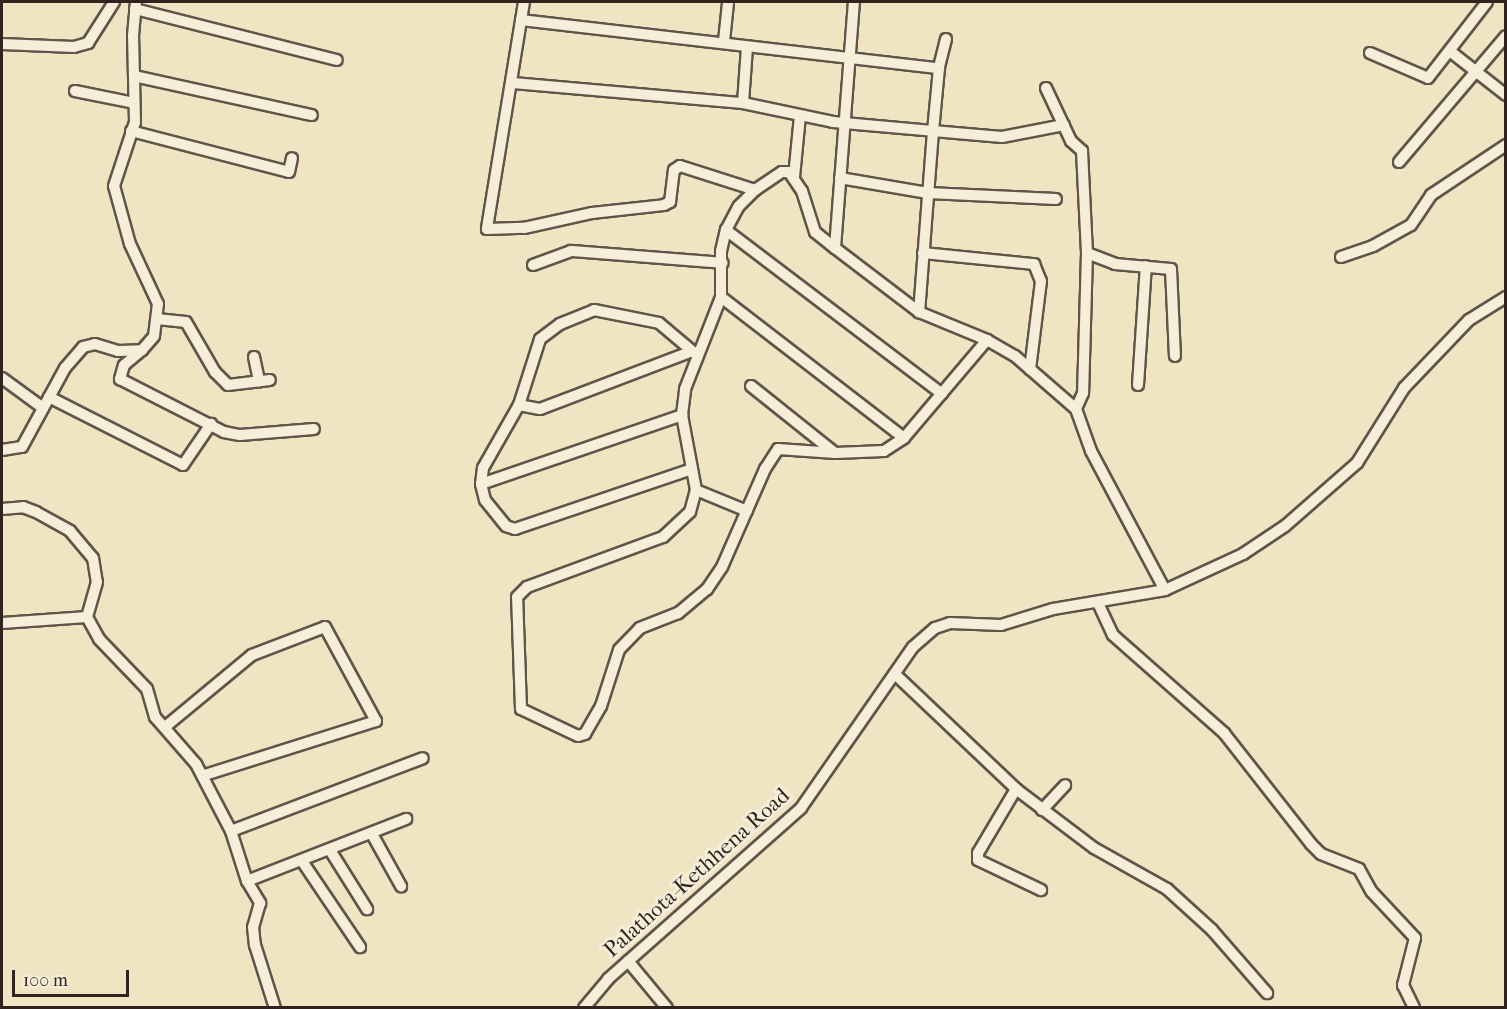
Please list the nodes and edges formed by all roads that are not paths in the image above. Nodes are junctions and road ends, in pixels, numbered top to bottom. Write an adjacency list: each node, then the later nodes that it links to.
1 (114, 2): 11 (street)
2 (524, 2): 7 (street)
3 (729, 2): 10 (street)
4 (854, 2): 15 (street)
5 (1487, 2): 13 (street)
6 (136, 5): 16 (street); 19 (street)
7 (521, 20): 10 (street); 20 (street)
8 (1506, 36): 18 (street)
9 (946, 39): 17 (street)
10 (724, 41): 12 (street)
11 (2, 44)
12 (747, 47): 15 (street); 25 (street)
13 (1451, 52): 14 (street); 18 (street)
14 (1370, 53)
15 (851, 59): 17 (street); 28 (street)
16 (337, 60)
17 (939, 68): 31 (street)
18 (1473, 72): 23 (street); 34 (street)
19 (134, 76): 24 (street); 26 (street)
20 (513, 83): 25 (street); 37 (street)
21 (1046, 88): 29 (street)
22 (75, 91): 24 (street)
23 (1506, 95)
24 (134, 103): 30 (street)
25 (743, 103): 27 (street)
26 (312, 115)
27 (800, 116): 28 (street); 35 (street)
28 (845, 122): 31 (street); 36 (street)
29 (1064, 125): 31 (street); 43 (street)
30 (131, 131): 33 (street); 51 (street)
31 (933, 131): 38 (street)
32 (1506, 145): 44 (street)
33 (292, 158)
34 (1399, 162)
35 (794, 177): 37 (street); 41 (street)
36 (840, 178): 38 (street); 41 (street)
37 (754, 189): 40 (street)
38 (928, 193): 39 (street); 42 (street)
39 (1056, 199)
40 (726, 230): 45 (street); 61 (street)
41 (835, 249): 50 (street)
42 (923, 253): 50 (street); 57 (street)
43 (1088, 253): 47 (street); 65 (street)
44 (1341, 257)
45 (723, 263): 46 (street); 48 (street)
46 (533, 265)
47 (1146, 267): 55 (street); 59 (street)
48 (721, 297): 54 (street); 69 (street)
49 (1506, 297): 77 (street, Palathota-Kethhena Road)
50 (919, 312): 52 (street)
51 (157, 319): 53 (street); 56 (street)
52 (987, 340): 57 (street); 61 (street)
53 (142, 350): 62 (street); 67 (street)
54 (694, 353): 63 (street); 63 (street); 66 (street)
55 (1175, 356)
56 (254, 357)
57 (1030, 369): 65 (street)
58 (2, 378): 64 (street)
59 (1138, 385)
60 (751, 386): 71 (street)
61 (942, 394): 69 (street)
62 (49, 398): 64 (street); 67 (street)
63 (519, 405): 73 (street)
64 (43, 408): 70 (street)
65 (1076, 409): 77 (street)
66 (682, 415): 72 (street); 73 (street)
67 (211, 424): 68 (street)
68 (314, 429)
69 (904, 438): 71 (street)
70 (2, 450)
71 (835, 453): 76 (street)
72 (692, 469): 73 (street); 74 (street)
73 (481, 484)
74 (696, 490): 76 (street); 76 (street)
75 (2, 510): 79 (street)
76 (747, 511)
77 (1165, 590): 78 (street, Palathota-Kethhena Road)
78 (1098, 603): 81 (street, Palathota-Kethhena Road); 103 (street)
79 (87, 617): 80 (street); 82 (street)
80 (2, 623)
81 (896, 675): 86 (street); 98 (street, Palathota-Kethhena Road)
82 (165, 727): 84 (street); 84 (street)
83 (423, 758): 89 (street)
84 (202, 776): 89 (street)
85 (1065, 785): 87 (street)
86 (1016, 789): 87 (street); 95 (street)
87 (1042, 810): 99 (street)
88 (406, 819): 90 (street)
89 (231, 831): 93 (street)
90 (372, 834): 91 (street); 94 (street)
91 (330, 850): 92 (street); 96 (street)
92 (302, 861): 93 (street); 97 (street)
93 (247, 881): 100 (street)
94 (401, 886)
95 (1041, 890)
96 (367, 909)
97 (360, 947)
98 (628, 962): 101 (street, Palathota-Kethhena Road); 102 (street)
99 (1267, 993)
100 (275, 1008)
101 (584, 1008)
102 (667, 1008)
103 (1414, 1008)

